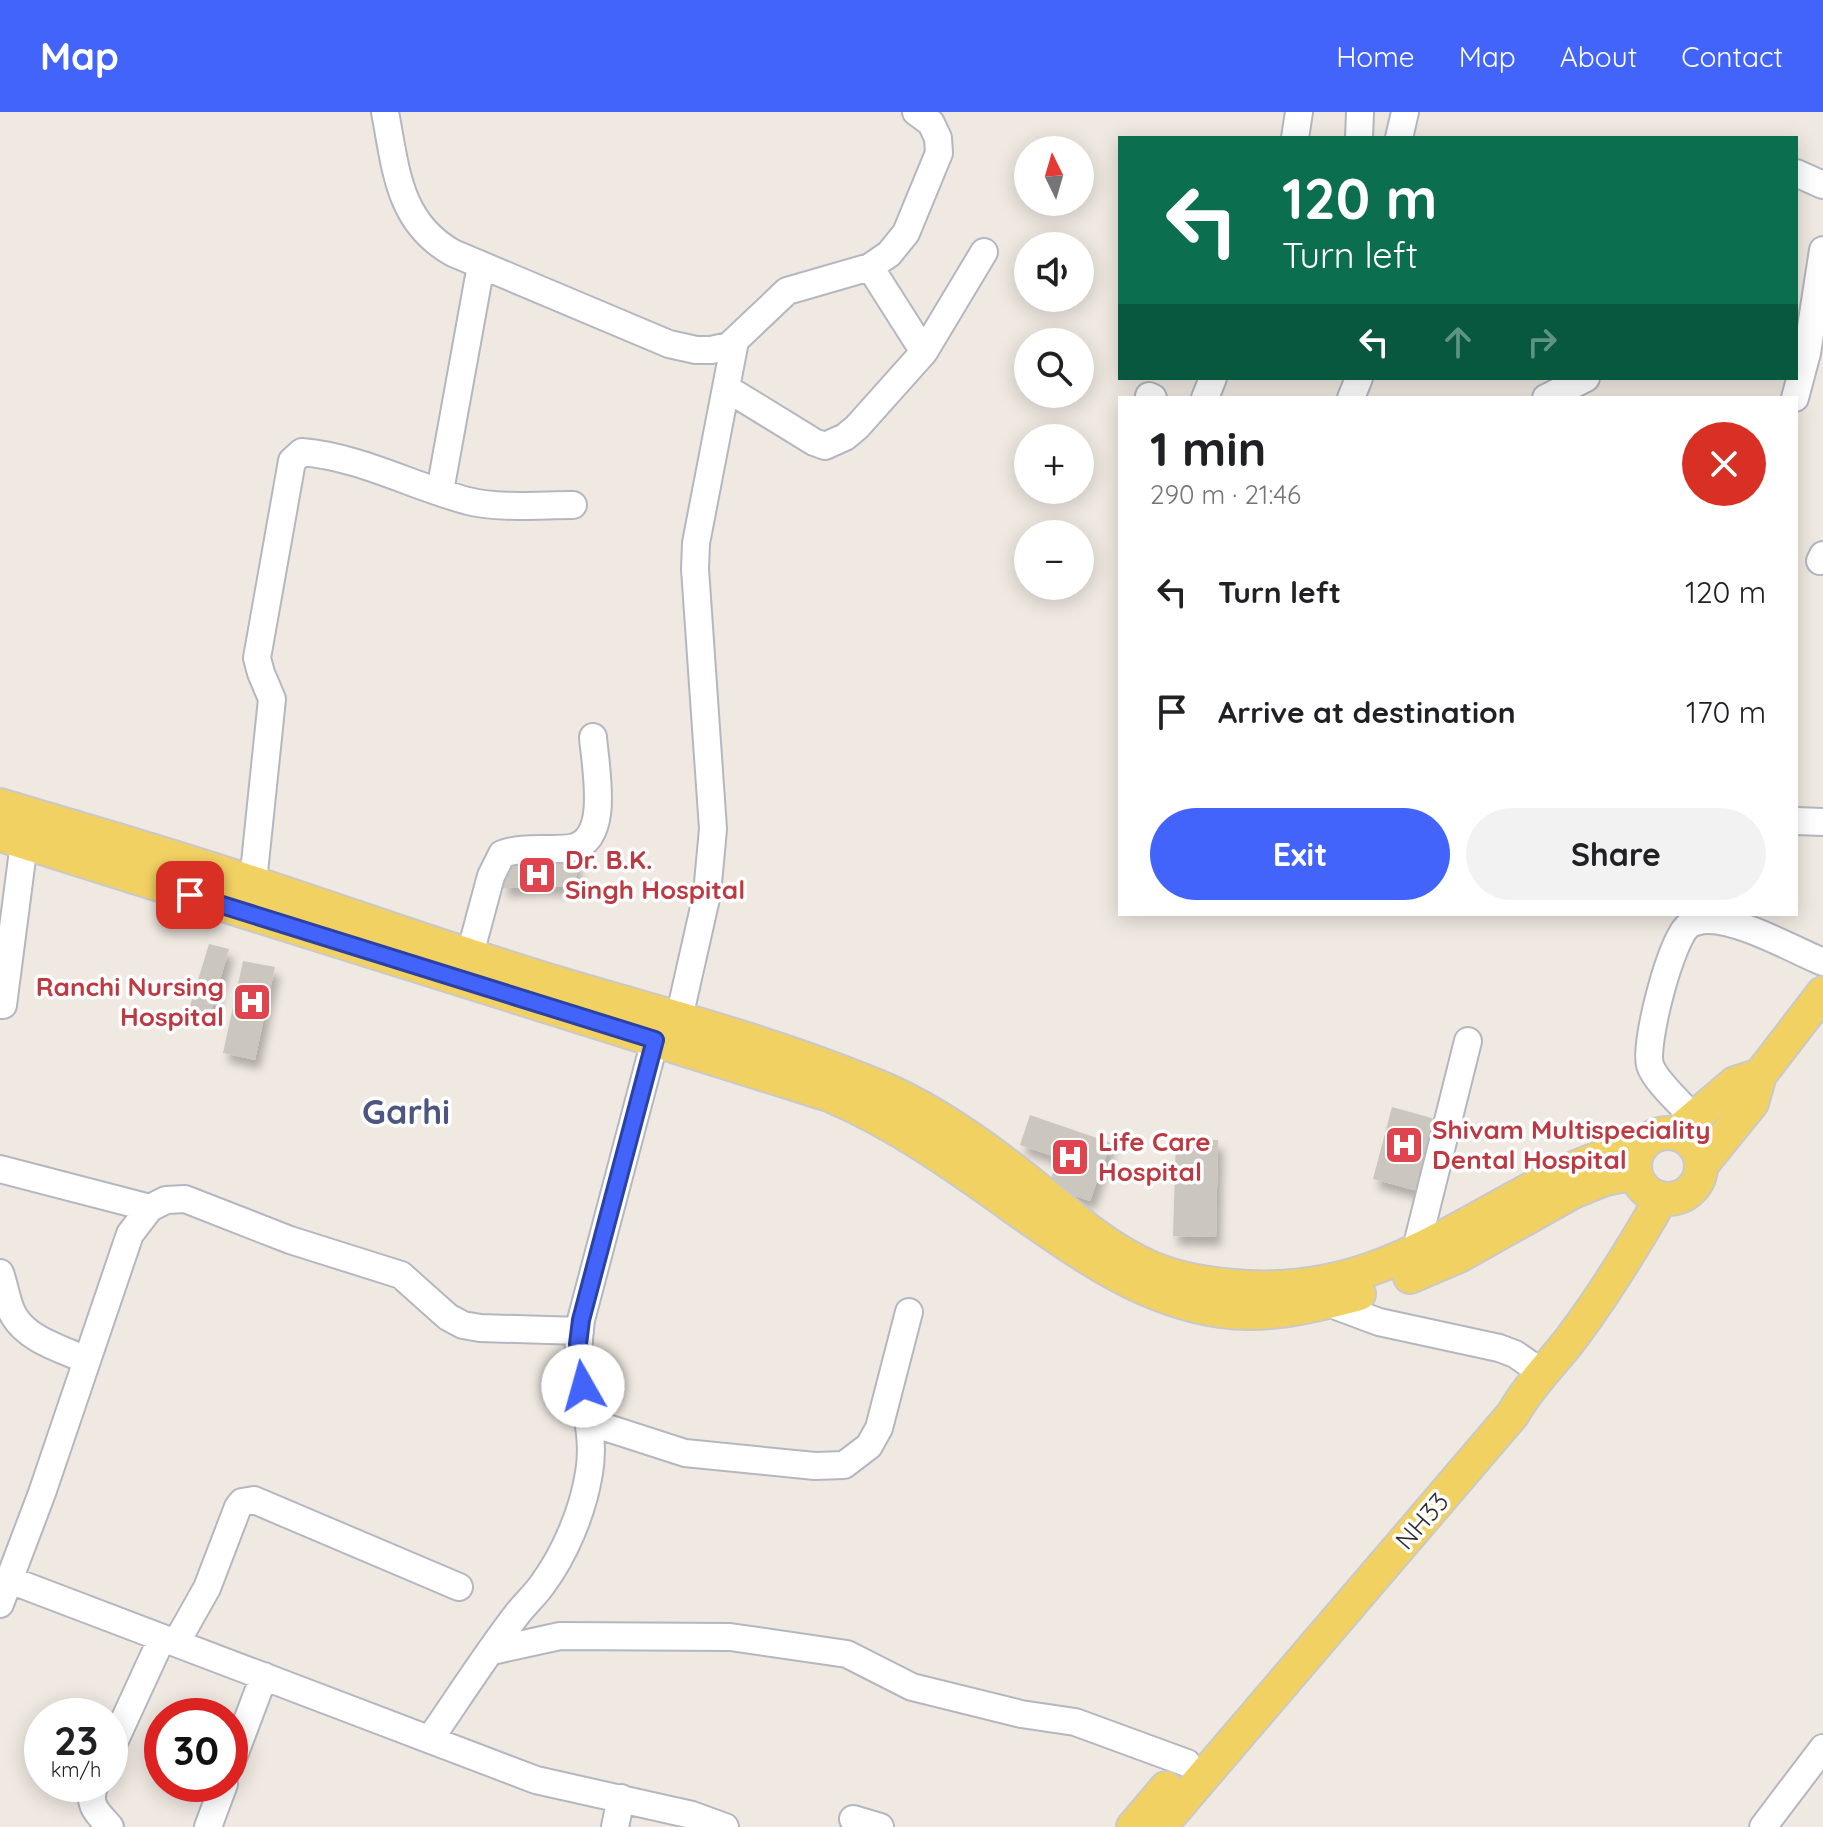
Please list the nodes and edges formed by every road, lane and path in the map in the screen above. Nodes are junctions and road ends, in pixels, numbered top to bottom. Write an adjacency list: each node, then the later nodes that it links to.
1 (385, 112): 13 (street)
2 (916, 112): 14 (street)
3 (1299, 112): 6 (street)
4 (1360, 112): 7 (street)
5 (1405, 112): 8 (street)
6 (1295, 136)
7 (1359, 136)
8 (1399, 136)
9 (1798, 174): 10 (street)
10 (1823, 185)
11 (1823, 250): 16 (street)
12 (984, 252): 17 (street)
13 (481, 265): 15 (street); 22 (street)
14 (870, 267): 15 (street); 17 (street)
15 (735, 341): 20 (street)
16 (1802, 351): 18 (street)
17 (924, 352): 20 (street)
18 (1798, 378)
19 (1582, 380): 21 (street)
20 (726, 388): 34 (street)
21 (1550, 396)
22 (440, 491): 23 (street); 29 (street)
23 (573, 505)
24 (593, 737): 30 (street)
25 (0, 805): 29 (main road)
26 (1798, 821): 27 (street)
27 (1823, 822)
28 (12, 839): 33 (street); 35 (main road)
29 (253, 882): 30 (main road)
30 (470, 954): 34 (main road)
31 (1823, 962): 38 (street)
32 (1823, 993): 37 (main road)
33 (3, 1005)
34 (679, 1018): 44 (main road)
35 (655, 1040): 46 (main road); 48 (street)
36 (1468, 1041): 44 (street)
37 (1760, 1075): 38 (main road); 39 (main road)
38 (1671, 1131): 39 (main road); 41 (main road); 44 (main road)
39 (1701, 1166): 42 (main road)
40 (0, 1169): 43 (street)
41 (1635, 1173): 42 (main road); 46 (main road)
42 (1661, 1199): 50 (main road, NH33)
43 (150, 1208): 48 (street); 49 (street)
44 (1415, 1253)
45 (0, 1273): 49 (street)
46 (1328, 1303): 50 (street)
47 (909, 1312): 51 (street)
48 (580, 1331): 51 (street)
49 (86, 1360): 53 (street)
50 (1535, 1382): 61 (main road); 72 (main road, NH33)
51 (589, 1422): 55 (street)
52 (459, 1587): 54 (street)
53 (5, 1592): 54 (street)
54 (169, 1640): 56 (street); 57 (street)
55 (492, 1651): 59 (street); 61 (street)
56 (264, 1676): 58 (street); 59 (street)
57 (128, 1717)
58 (248, 1718)
59 (430, 1739): 62 (street)
60 (1823, 1748): 73 (street)
61 (1187, 1763): 71 (main road)
62 (621, 1798): 68 (street); 69 (street)
63 (92, 1802): 66 (street)
64 (217, 1802): 67 (street)
65 (853, 1819): 70 (street)
66 (110, 1827)
67 (208, 1827)
68 (615, 1827)
69 (725, 1827)
70 (880, 1827)
71 (1133, 1827)
72 (1160, 1827)
73 (1763, 1827)

